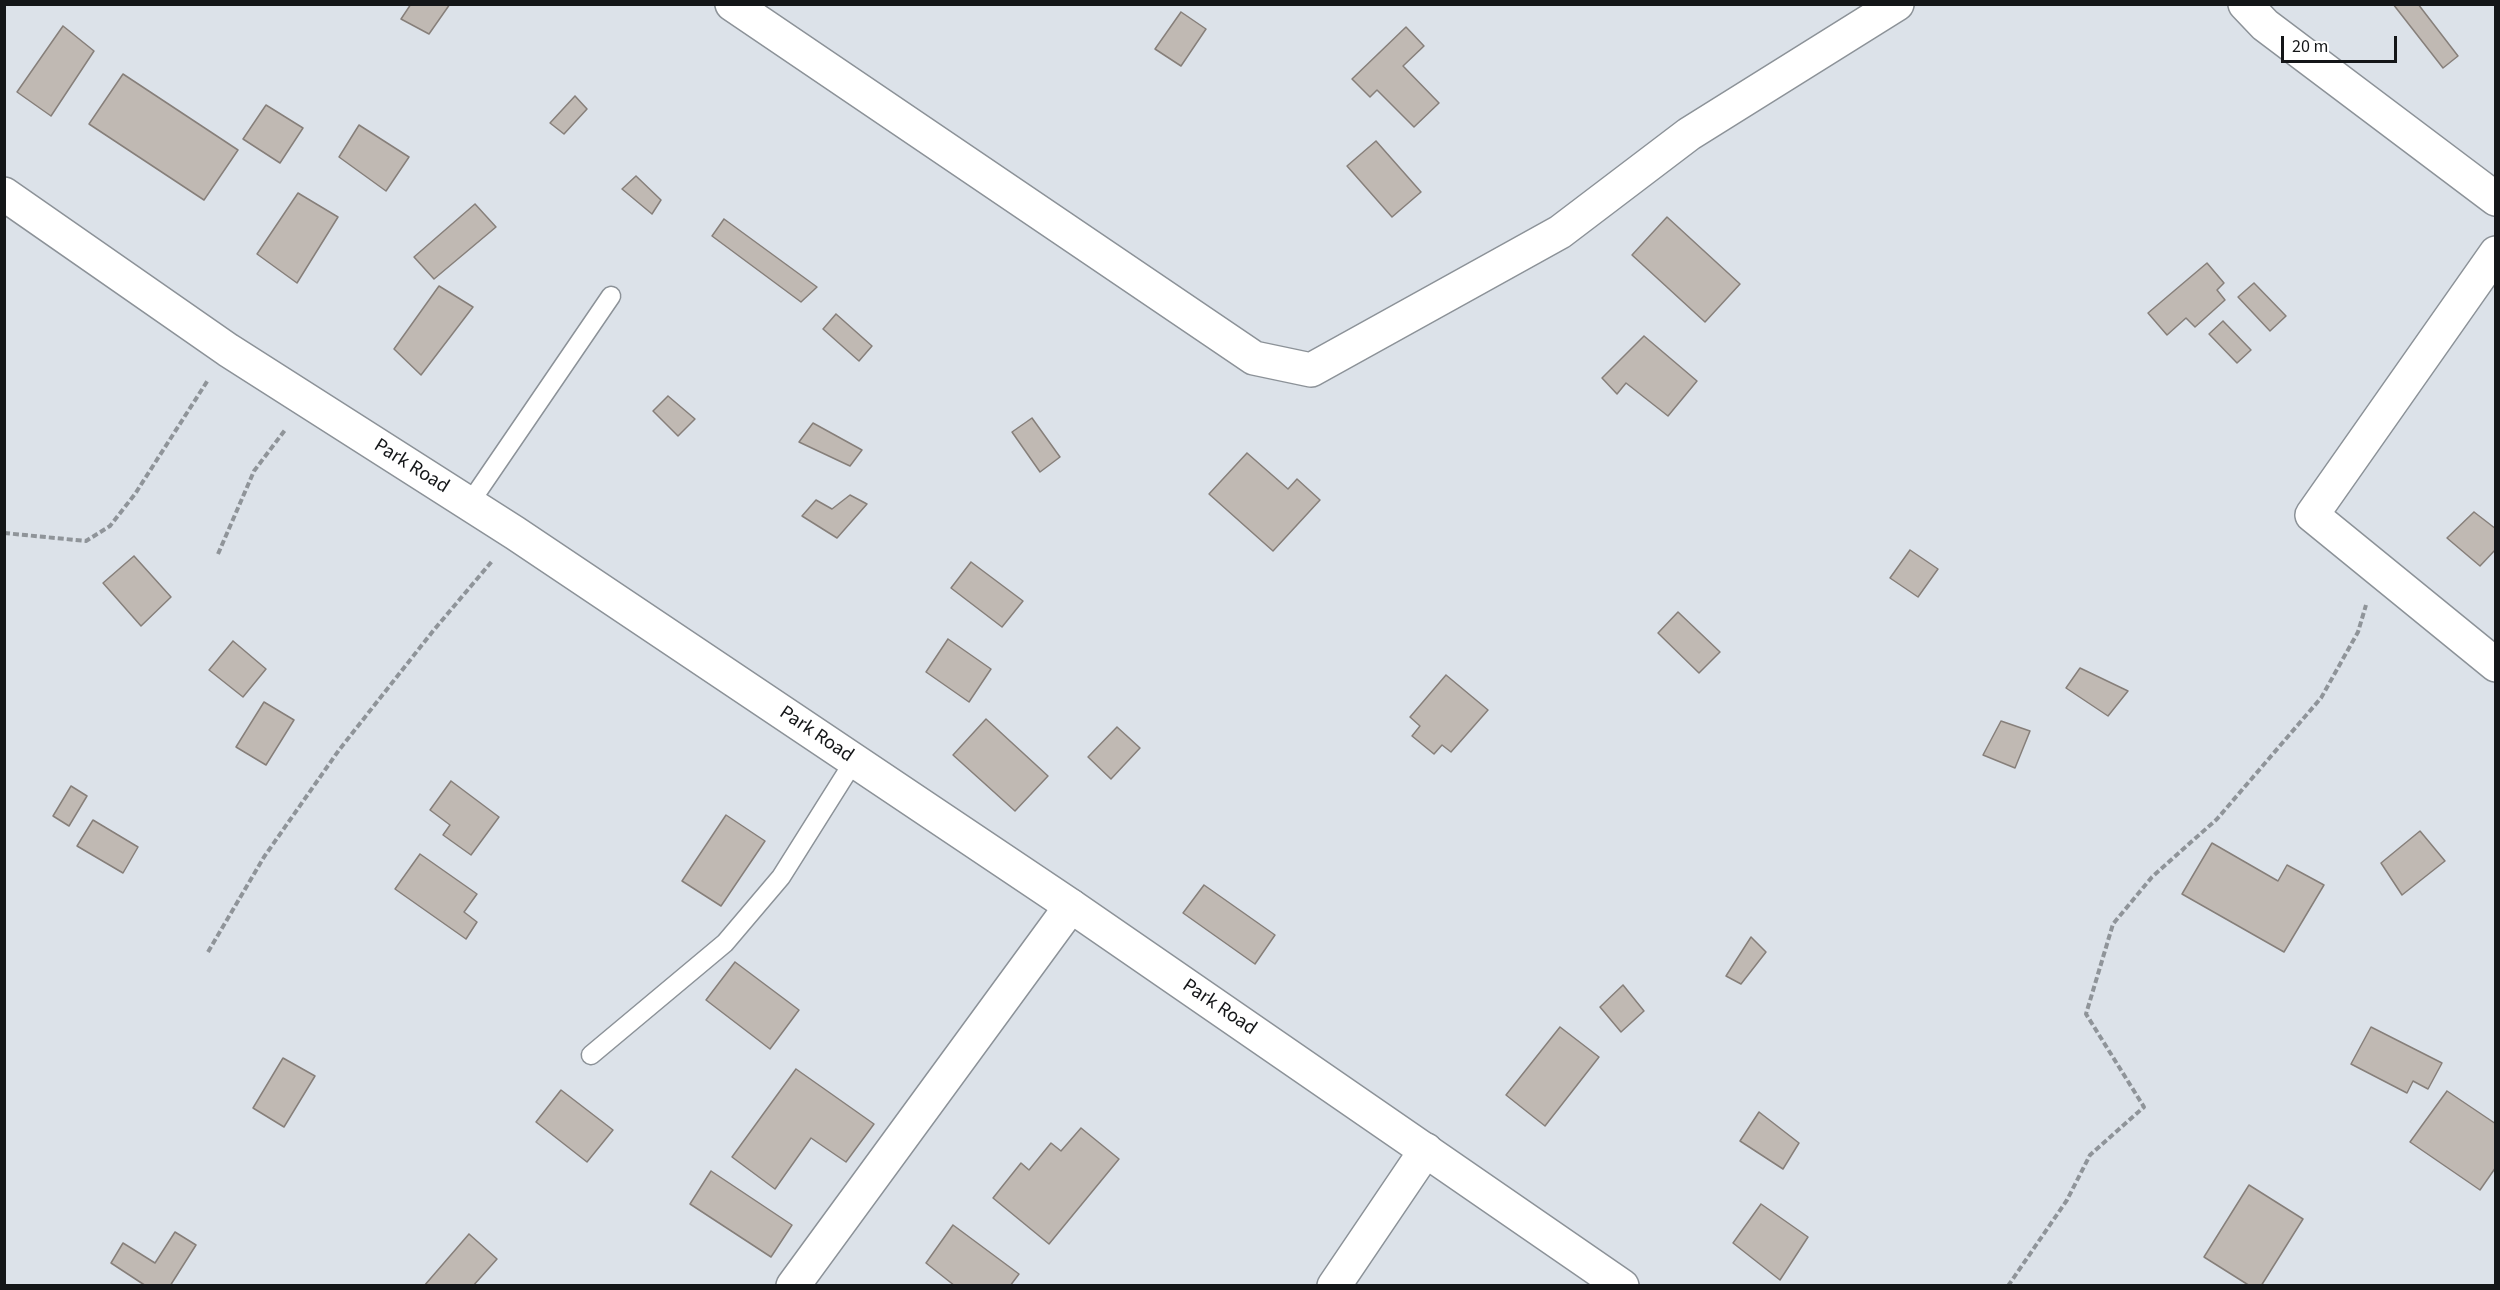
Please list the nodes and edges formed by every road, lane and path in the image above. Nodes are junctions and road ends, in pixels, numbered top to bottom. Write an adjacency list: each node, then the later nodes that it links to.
1 (732, 4): 2 (street)
2 (1897, 4)
3 (2245, 4): 5 (street)
4 (4, 194): 8 (street, Park Road)
5 (2496, 199)
6 (2496, 253): 14 (street)
7 (611, 296): 10 (lane)
8 (228, 350): 9 (street, Park Road); 11 (path)
9 (306, 400): 10 (street, Park Road); 13 (path)
10 (469, 504): 12 (street, Park Road)
11 (4, 533)
12 (515, 533): 16 (street, Park Road); 18 (path)
13 (218, 554)
14 (2376, 568): 15 (street); 24 (path)
15 (2496, 665)
16 (854, 761): 17 (street, Park Road); 19 (lane)
17 (1071, 906): 20 (street, Park Road); 21 (street)
18 (208, 952)
19 (591, 1055)
20 (1426, 1150): 22 (street); 23 (street, Park Road)
21 (793, 1286)
22 (1334, 1286)
23 (1622, 1286)
24 (2008, 1286)

